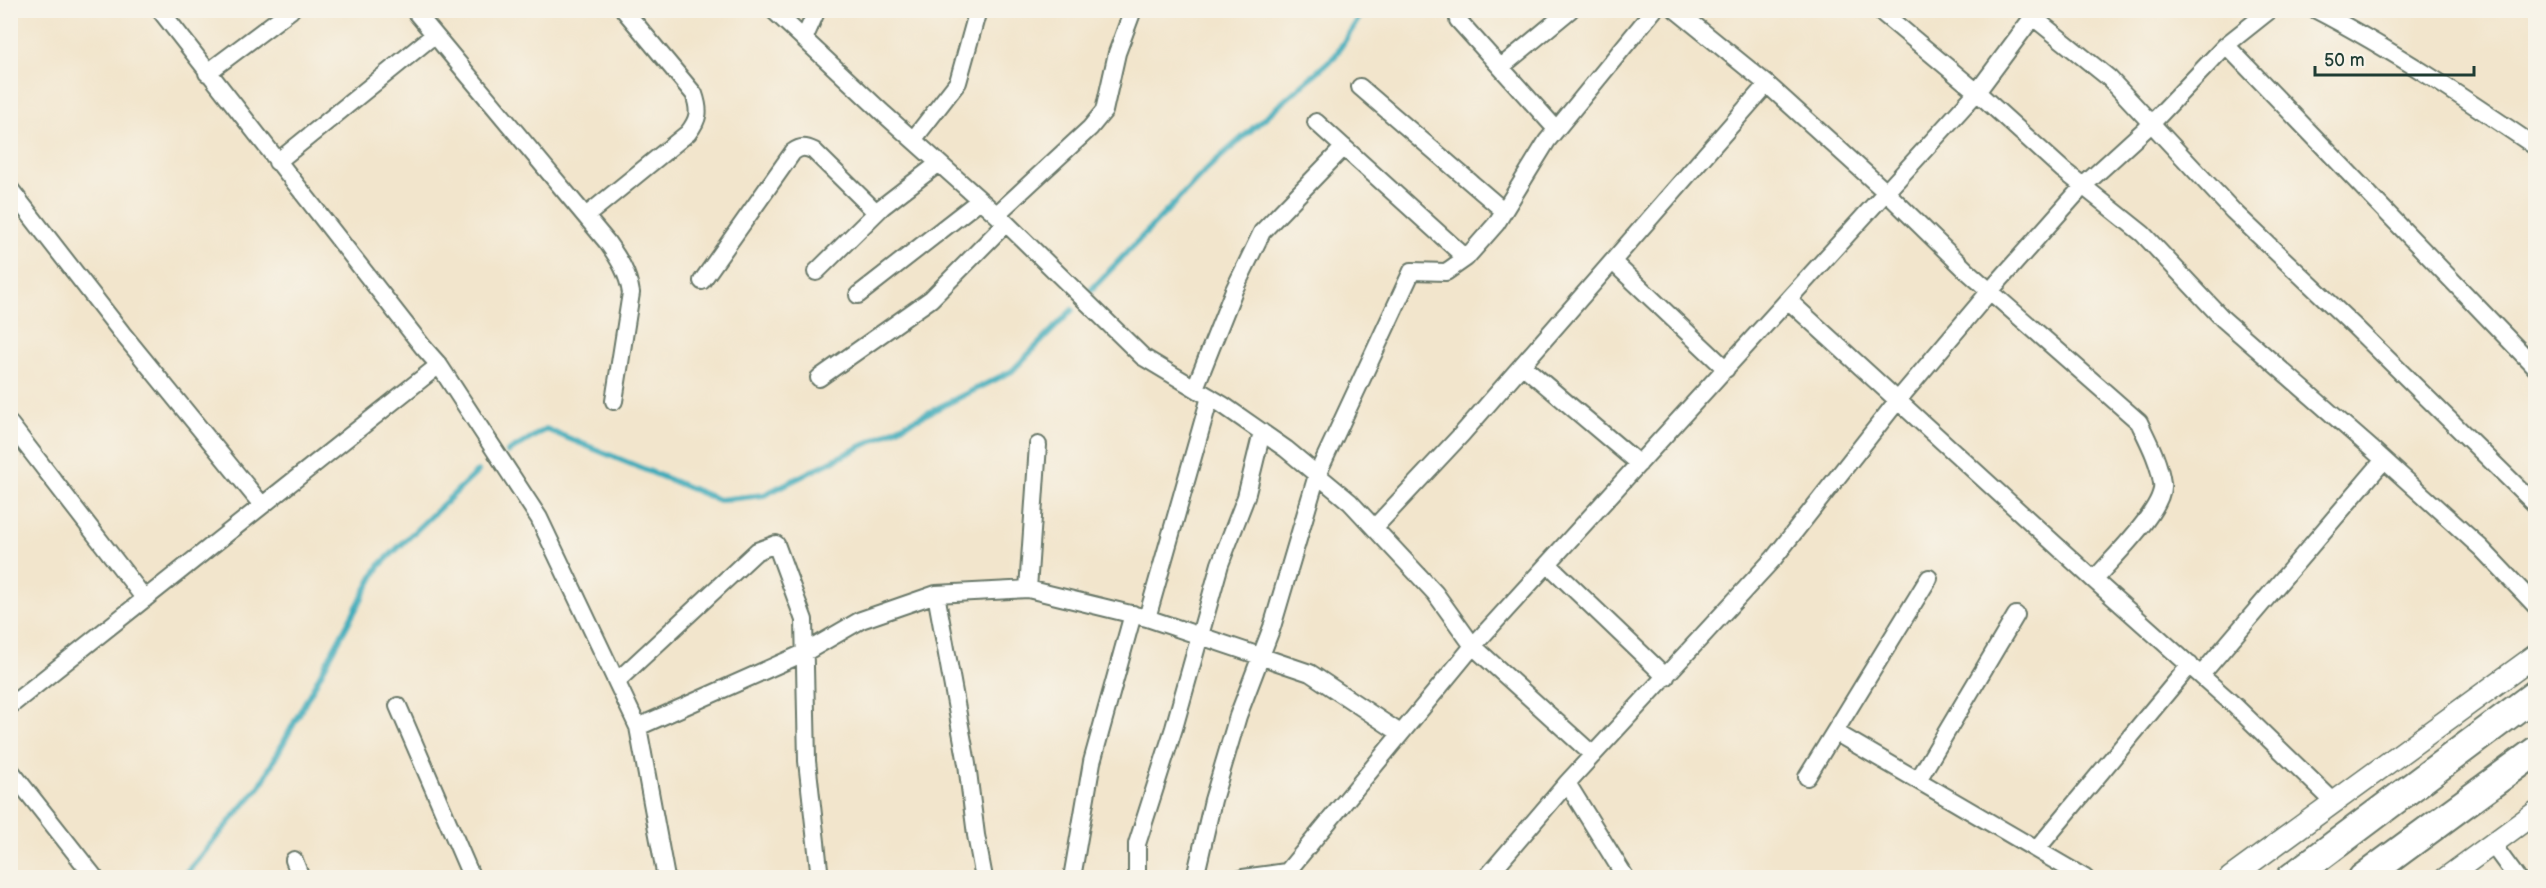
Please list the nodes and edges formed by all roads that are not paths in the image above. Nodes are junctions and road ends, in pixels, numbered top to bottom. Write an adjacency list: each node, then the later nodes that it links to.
1 (160, 10): 21 (street)
2 (291, 10): 21 (street)
3 (414, 10): 17 (street)
4 (624, 10): 39 (street)
5 (773, 10): 18 (street)
6 (817, 10): 18 (street)
7 (978, 10): 28 (street)
8 (1133, 10): 40 (street)
9 (1458, 10): 20 (street)
10 (1570, 10): 20 (street)
11 (1654, 10): 27 (street)
12 (1676, 10): 22 (street)
13 (1879, 10): 24 (street)
14 (2270, 10): 19 (street)
15 (2316, 10): 30 (street)
16 (2036, 14): 24 (street); 26 (street)
17 (434, 35): 31 (street); 39 (street)
18 (804, 39): 28 (street)
19 (2226, 45): 26 (street); 50 (street)
20 (1501, 67): 27 (street)
21 (207, 73): 31 (street)
22 (1767, 84): 35 (street); 42 (street)
23 (1360, 87): 37 (street)
24 (1977, 92): 33 (street); 35 (street)
25 (1316, 122): 29 (street)
26 (2151, 124): 33 (street); 62 (street)
27 (1556, 129): 37 (street)
28 (913, 140): 32 (street)
29 (1344, 147): 41 (street); 53 (street)
30 (2535, 147)
31 (277, 162): 48 (street)
32 (939, 163): 36 (street); 38 (street)
33 (2083, 186): 45 (street); 59 (street)
34 (10, 189): 63 (street)
35 (1886, 192): 45 (street); 47 (street)
36 (980, 200): 40 (street); 46 (street)
37 (1504, 211): 41 (street)
38 (876, 212): 43 (street); 44 (street)
39 (586, 216): 54 (street)
40 (1001, 218): 52 (street); 53 (street)
41 (1466, 258): 61 (street)
42 (1613, 262): 49 (street); 51 (street)
43 (816, 272)
44 (702, 281)
45 (1990, 291): 55 (street); 67 (street)
46 (858, 295)
47 (1789, 301): 51 (street); 55 (street)
48 (439, 364): 63 (street); 81 (street)
49 (1522, 365): 60 (street); 64 (street)
50 (2535, 368)
51 (1726, 369): 60 (street)
52 (819, 378)
53 (1202, 393): 57 (street); 73 (street)
54 (614, 400)
55 (1898, 400): 67 (street); 80 (street)
56 (10, 424): 70 (street)
57 (1262, 432): 61 (street); 74 (street)
58 (1038, 445): 68 (street)
59 (2384, 460): 71 (street); 79 (street)
60 (1639, 464): 65 (street)
61 (1317, 475): 64 (street); 78 (street)
62 (2535, 505)
63 (262, 506): 70 (street)
64 (1374, 528): 75 (street)
65 (1548, 564): 75 (street); 80 (street)
66 (1929, 578): 86 (street)
67 (2094, 580): 79 (street)
68 (1028, 589): 69 (street); 73 (street)
69 (936, 594): 76 (street); 105 (street)
70 (145, 599): 83 (street)
71 (2535, 606)
72 (2016, 615): 92 (street)
73 (1140, 616): 74 (street); 106 (street)
74 (1200, 636): 78 (street); 107 (street)
75 (1473, 646): 87 (street); 89 (street)
76 (804, 653): 81 (street); 85 (street); 104 (street)
77 (2535, 655): 94 (street)
78 (1261, 657): 87 (street); 108 (street)
79 (2195, 670): 94 (street); 97 (street)
80 (1666, 676): 89 (street)
81 (617, 681): 85 (street)
82 (2535, 694): 114 (highway)
83 (10, 706)
84 (398, 706): 102 (street)
85 (638, 727): 103 (street)
86 (1835, 732): 91 (street); 92 (street)
87 (1400, 734): 99 (street)
88 (2535, 751): 115 (highway)
89 (1593, 755): 93 (street)
90 (10, 770): 100 (street)
91 (1807, 777)
92 (1918, 780): 97 (street)
93 (1567, 783): 110 (street); 111 (street)
94 (2334, 802): 113 (street)
95 (2535, 812): 96 (street)
96 (2492, 844): 116 (street); 117 (street)
97 (2037, 849): 112 (street)
98 (294, 860): 101 (street)
99 (1284, 875): 109 (street)
100 (94, 878)
101 (301, 878)
102 (472, 878)
103 (666, 878)
104 (820, 878)
105 (984, 878)
106 (1072, 878)
107 (1137, 878)
108 (1195, 878)
109 (1243, 878)
110 (1486, 878)
111 (1626, 878)
112 (2085, 878)
113 (2230, 878)
114 (2291, 878)
115 (2363, 878)
116 (2446, 878)
117 (2517, 878)

